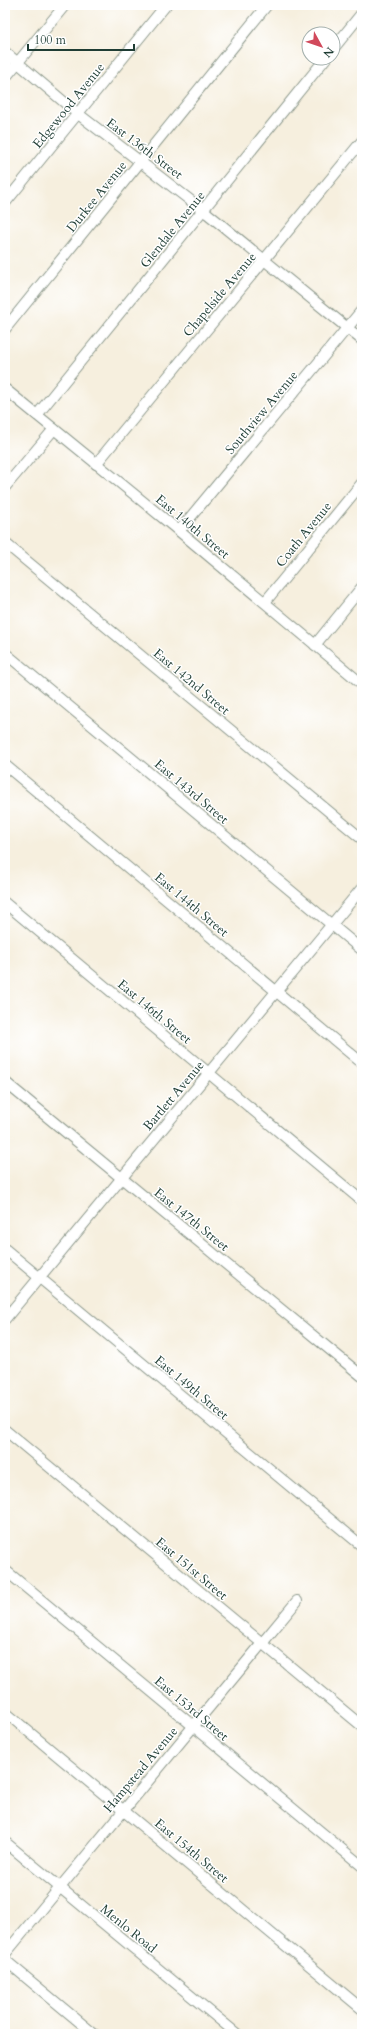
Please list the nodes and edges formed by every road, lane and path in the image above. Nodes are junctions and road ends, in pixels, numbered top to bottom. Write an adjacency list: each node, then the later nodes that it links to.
1 (65, 5): 7 (street)
2 (166, 5): 10 (street, Edgewood Avenue)
3 (267, 5): 12 (street, Durkee Avenue)
4 (362, 13): 5 (street)
5 (341, 39)
6 (5, 52): 7 (street, East 136th Street)
7 (18, 62): 9 (street); 10 (street, East 136th Street)
8 (320, 66): 14 (street, Glendale Avenue)
9 (5, 78)
10 (77, 113): 12 (street, East 136th Street); 13 (street, Edgewood Avenue)
11 (362, 141): 15 (street, Chapelside Avenue)
12 (142, 161): 14 (street, East 136th Street); 18 (street, Durkee Avenue)
13 (5, 203)
14 (204, 210): 15 (street, East 136th Street); 21 (street, Glendale Avenue)
15 (265, 260): 17 (street, East 136th Street); 23 (street, Chapelside Avenue)
16 (362, 310): 17 (street, Southview Avenue)
17 (348, 328): 19 (street, East 136th Street); 26 (street, Southview Avenue)
18 (5, 329)
19 (362, 340)
20 (5, 389): 21 (street, East 140th Street)
21 (37, 415): 22 (street, East 140th Street)
22 (54, 429): 23 (street, East 140th Street); 25 (street)
23 (96, 464): 26 (street, East 140th Street)
24 (362, 483): 29 (street, Coath Avenue)
25 (5, 487)
26 (179, 531): 29 (street, East 140th Street)
27 (5, 543): 34 (street, East 142nd Street)
28 (362, 587): 30 (street)
29 (264, 602): 30 (street, East 140th Street)
30 (315, 645): 32 (street, East 140th Street)
31 (5, 653): 37 (street, East 143rd Street)
32 (362, 684)
33 (5, 765): 39 (street, East 144th Street)
34 (362, 840)
35 (362, 888): 37 (street, Bartlett Avenue)
36 (5, 903): 41 (street, East 146th Street)
37 (331, 924): 38 (street, East 143rd Street); 39 (street, Bartlett Avenue)
38 (362, 950)
39 (276, 991): 40 (street, East 144th Street); 41 (street, Bartlett Avenue)
40 (362, 1063)
41 (208, 1072): 43 (street, Bartlett Avenue); 44 (street, East 146th Street)
42 (5, 1082): 43 (street, East 147th Street)
43 (121, 1178): 46 (street, Bartlett Avenue); 48 (street, East 147th Street)
44 (362, 1201)
45 (5, 1249): 46 (street, East 149th Street)
46 (39, 1277): 47 (street, Bartlett Avenue); 50 (street, East 149th Street)
47 (5, 1319)
48 (362, 1376)
49 (5, 1430): 53 (street, East 151st Street)
50 (362, 1546)
51 (5, 1570): 55 (street, East 153rd Street)
52 (297, 1601): 53 (street, Hampstead Avenue)
53 (261, 1643): 55 (street, Hampstead Avenue); 56 (street, East 151st Street)
54 (5, 1712): 57 (street, East 154th Street)
55 (193, 1726): 57 (street, Hampstead Avenue); 59 (street, East 153rd Street)
56 (362, 1726)
57 (123, 1810): 60 (street, Hampstead Avenue); 63 (street, East 154th Street)
58 (5, 1842): 60 (street, Menlo Road)
59 (362, 1866)
60 (59, 1887): 61 (street, Hampstead Avenue); 65 (street, Menlo Road)
61 (5, 1954)
62 (5, 1960): 64 (street)
63 (362, 2008)
64 (94, 2034)
65 (237, 2034)

